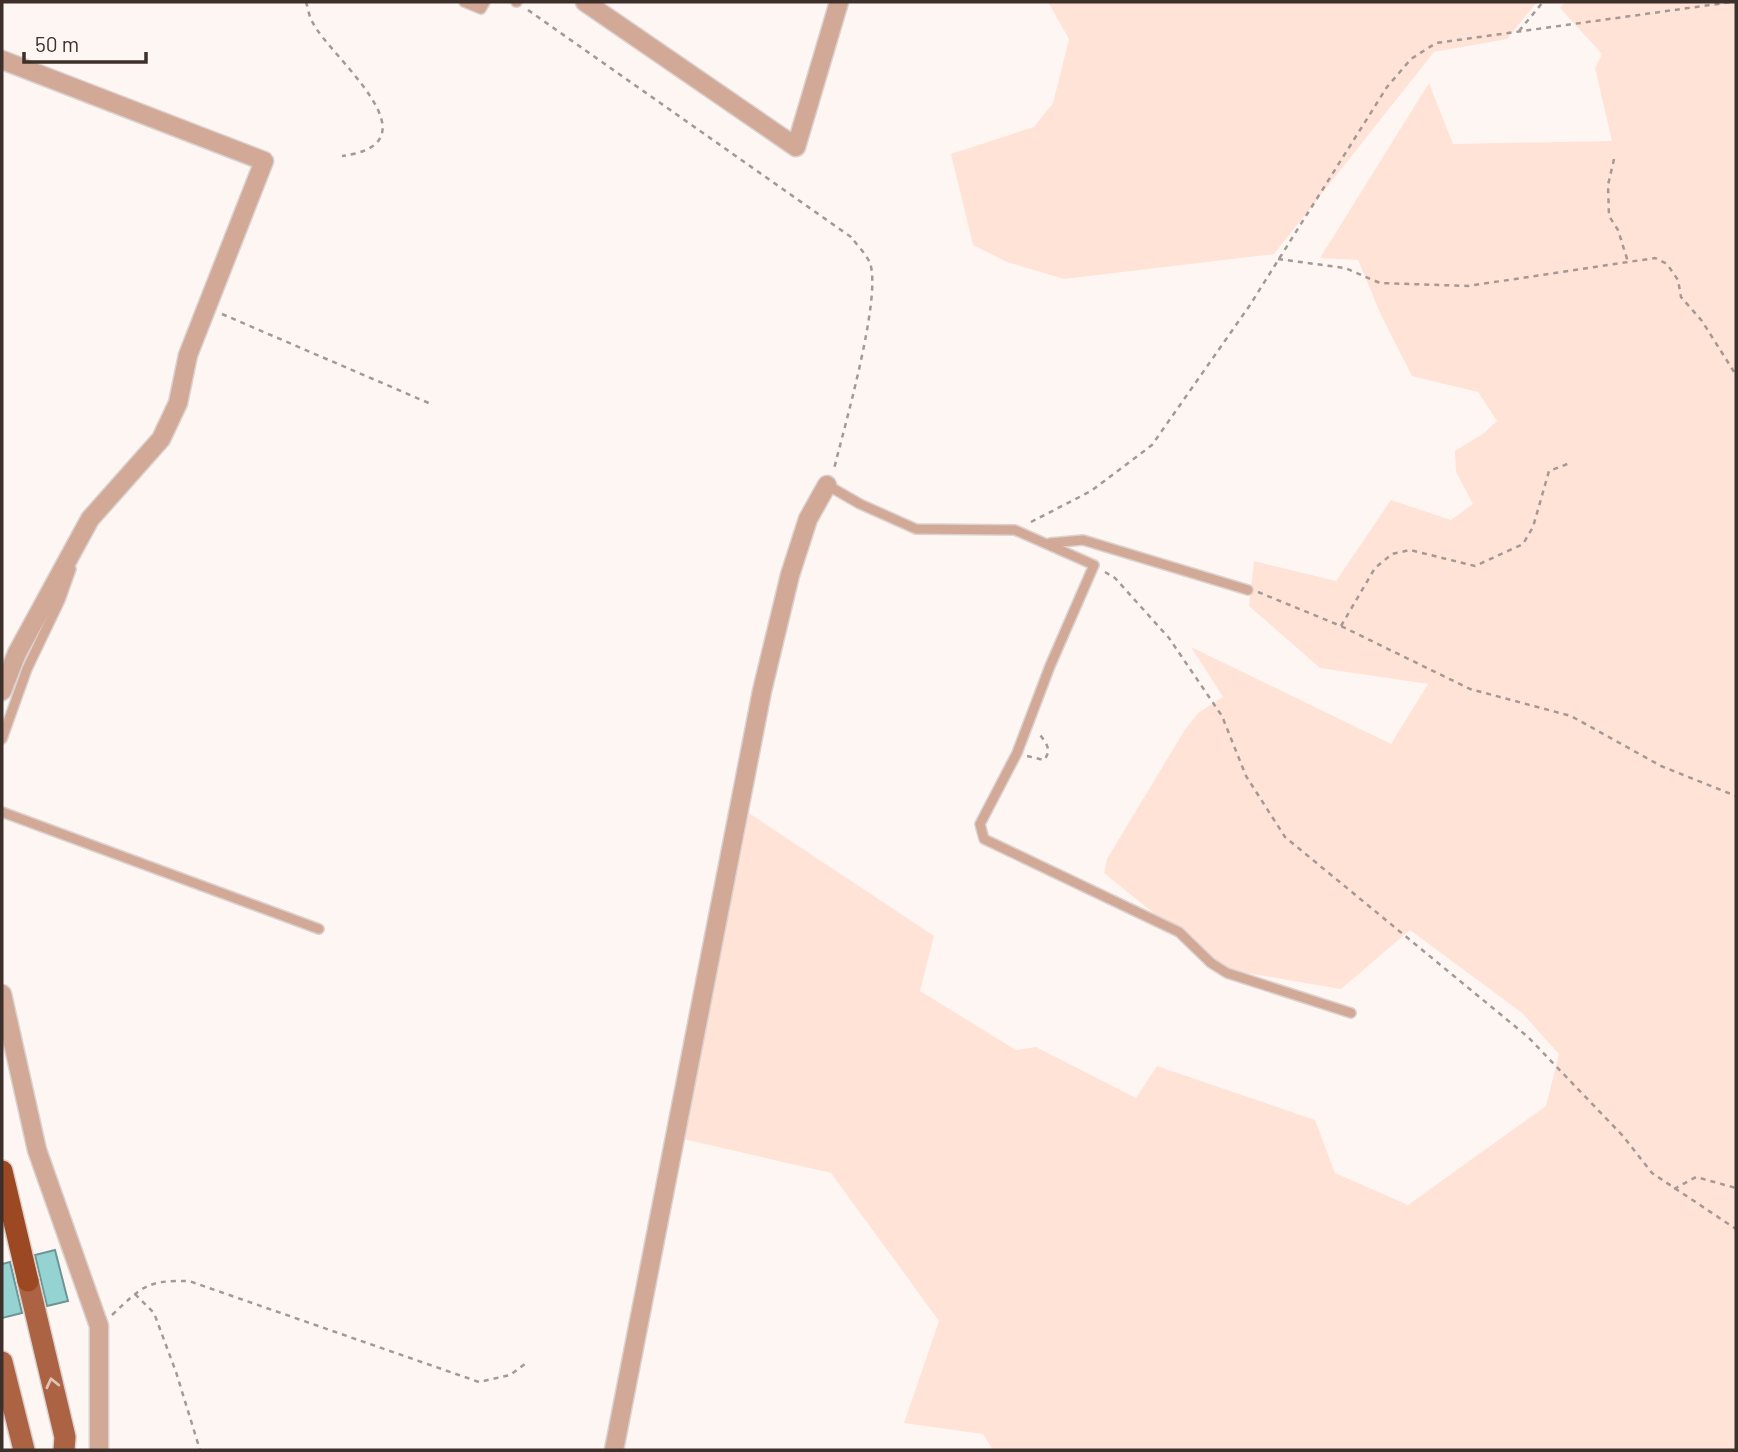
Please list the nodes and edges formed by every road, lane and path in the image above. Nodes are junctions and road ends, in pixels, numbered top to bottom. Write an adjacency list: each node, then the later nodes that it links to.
1 (306, 2): 11 (path)
2 (464, 2): 3 (lane)
3 (485, 2)
4 (516, 2): 19 (path)
5 (585, 2): 6 (street)
6 (839, 2)
7 (1543, 2): 9 (path)
8 (1734, 3): 9 (path)
9 (1519, 31): 13 (path)
10 (2, 60): 15 (street)
11 (342, 156)
12 (1614, 159): 14 (path)
13 (1279, 259): 14 (path); 20 (path)
14 (1628, 262): 16 (path)
15 (206, 307): 17 (path); 21 (street)
16 (1736, 375)
17 (431, 404)
18 (1570, 463): 25 (path)
19 (827, 485): 20 (lane); 48 (street)
20 (1015, 530): 22 (lane)
21 (79, 540): 26 (street); 28 (lane)
22 (1049, 544): 23 (lane); 24 (lane)
23 (1094, 565): 27 (lane); 37 (path)
24 (1248, 590): 25 (path)
25 (1341, 626): 30 (path)
26 (2, 691)
27 (1029, 720): 29 (lane); 29 (path)
28 (2, 739)
29 (1017, 753): 34 (lane)
30 (1736, 796)
31 (2, 812): 32 (lane)
32 (319, 929)
33 (2, 994): 41 (street)
34 (1351, 1013)
35 (2, 1171): 39 (highway)
36 (1736, 1188): 37 (path)
37 (1673, 1189): 38 (path)
38 (1736, 1229)
39 (28, 1280): 45 (main road, one-way to 39)
40 (135, 1293): 41 (path); 43 (path); 47 (path)
41 (99, 1326): 46 (street)
42 (2, 1362): 44 (main road)
43 (525, 1364)
44 (24, 1450)
45 (64, 1450)
46 (99, 1450)
47 (200, 1450)
48 (614, 1450)

